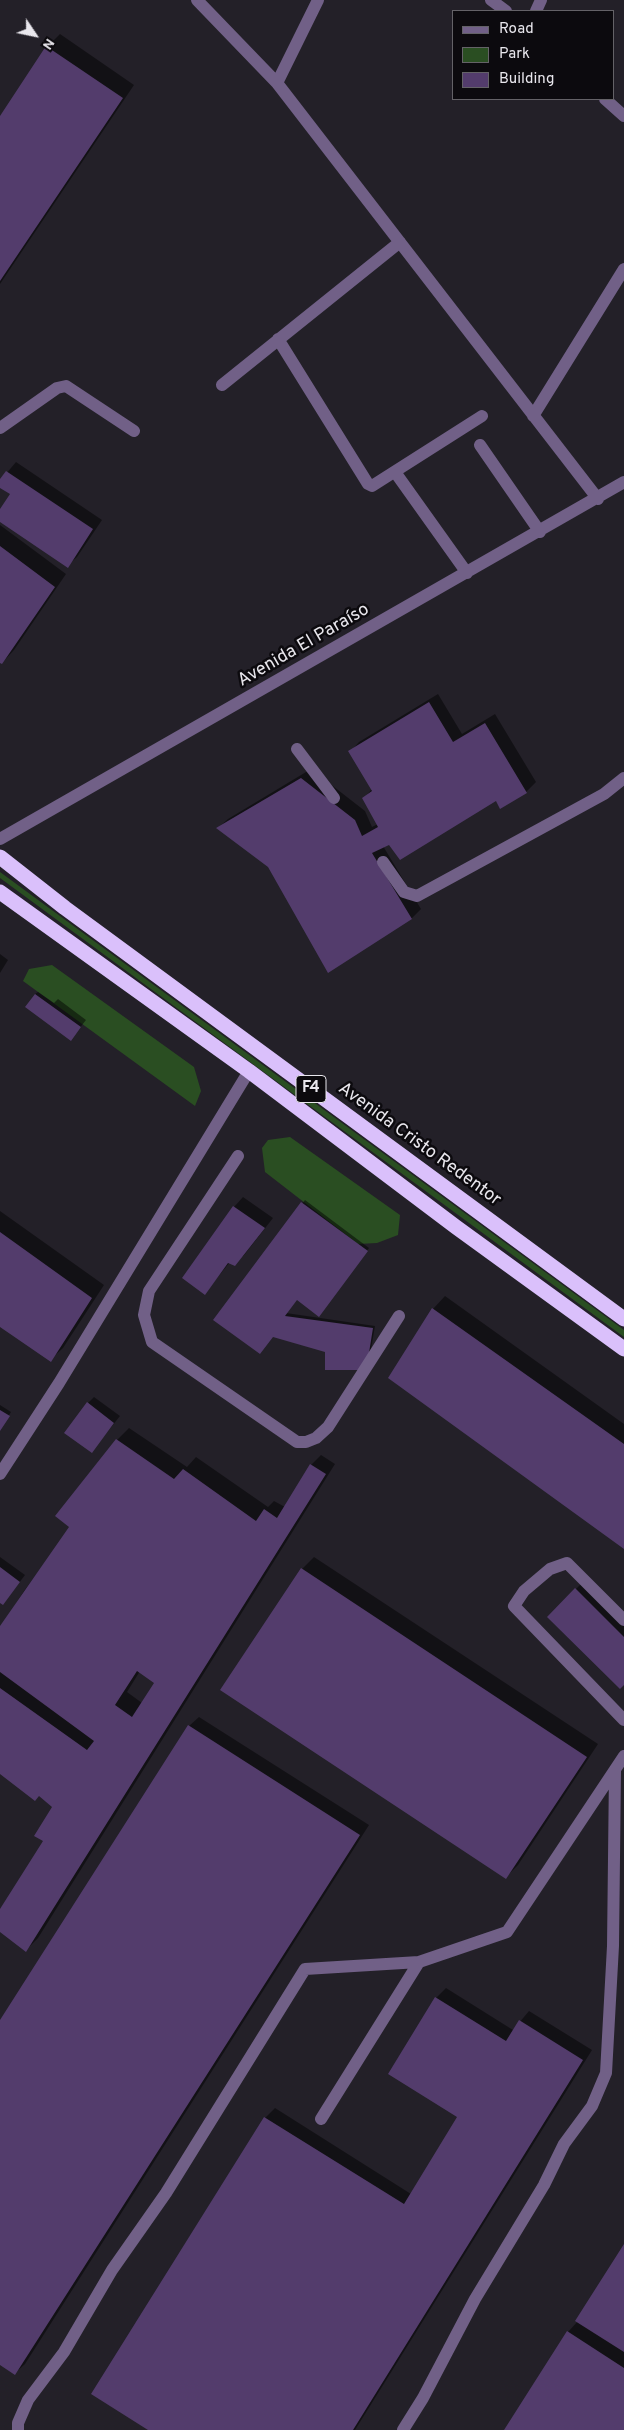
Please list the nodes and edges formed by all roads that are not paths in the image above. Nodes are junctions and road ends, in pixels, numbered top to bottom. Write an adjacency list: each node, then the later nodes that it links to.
1 (196, 0): 5 (street)
2 (318, 0): 5 (street)
3 (490, 0): 4 (street)
4 (505, 10)
5 (277, 83): 8 (street)
6 (606, 100): 7 (street)
7 (624, 116)
8 (400, 242): 10 (street); 13 (street)
9 (624, 269): 13 (street)
10 (278, 339): 11 (street); 17 (street)
11 (222, 385)
12 (482, 416): 17 (street)
13 (533, 416): 19 (street)
14 (0, 428): 15 (street)
15 (134, 431)
16 (480, 445): 20 (street)
17 (395, 472): 21 (street)
18 (624, 482): 19 (street, Avenida El Paraíso)
19 (598, 499): 20 (street, Avenida El Paraíso)
20 (540, 532): 21 (street, Avenida El Paraíso)
21 (467, 574): 25 (street, Avenida El Paraíso)
22 (297, 749): 24 (street)
23 (624, 778): 27 (street)
24 (334, 798)
25 (0, 840)
26 (0, 857): 32 (highway, Avenida Cristo Redentor / F4)
27 (383, 862)
28 (0, 892): 29 (highway, F4)
29 (249, 1071): 33 (highway, F4); 34 (street)
30 (238, 1156): 31 (street)
31 (399, 1316)
32 (624, 1319)
33 (624, 1349)
34 (0, 1474)
35 (624, 1620): 36 (street)
36 (624, 1720)
37 (624, 1756): 38 (street)
38 (615, 1770): 39 (street); 42 (street)
39 (419, 1962): 40 (street); 41 (street)
40 (321, 2119)
41 (18, 2430)
42 (404, 2430)

